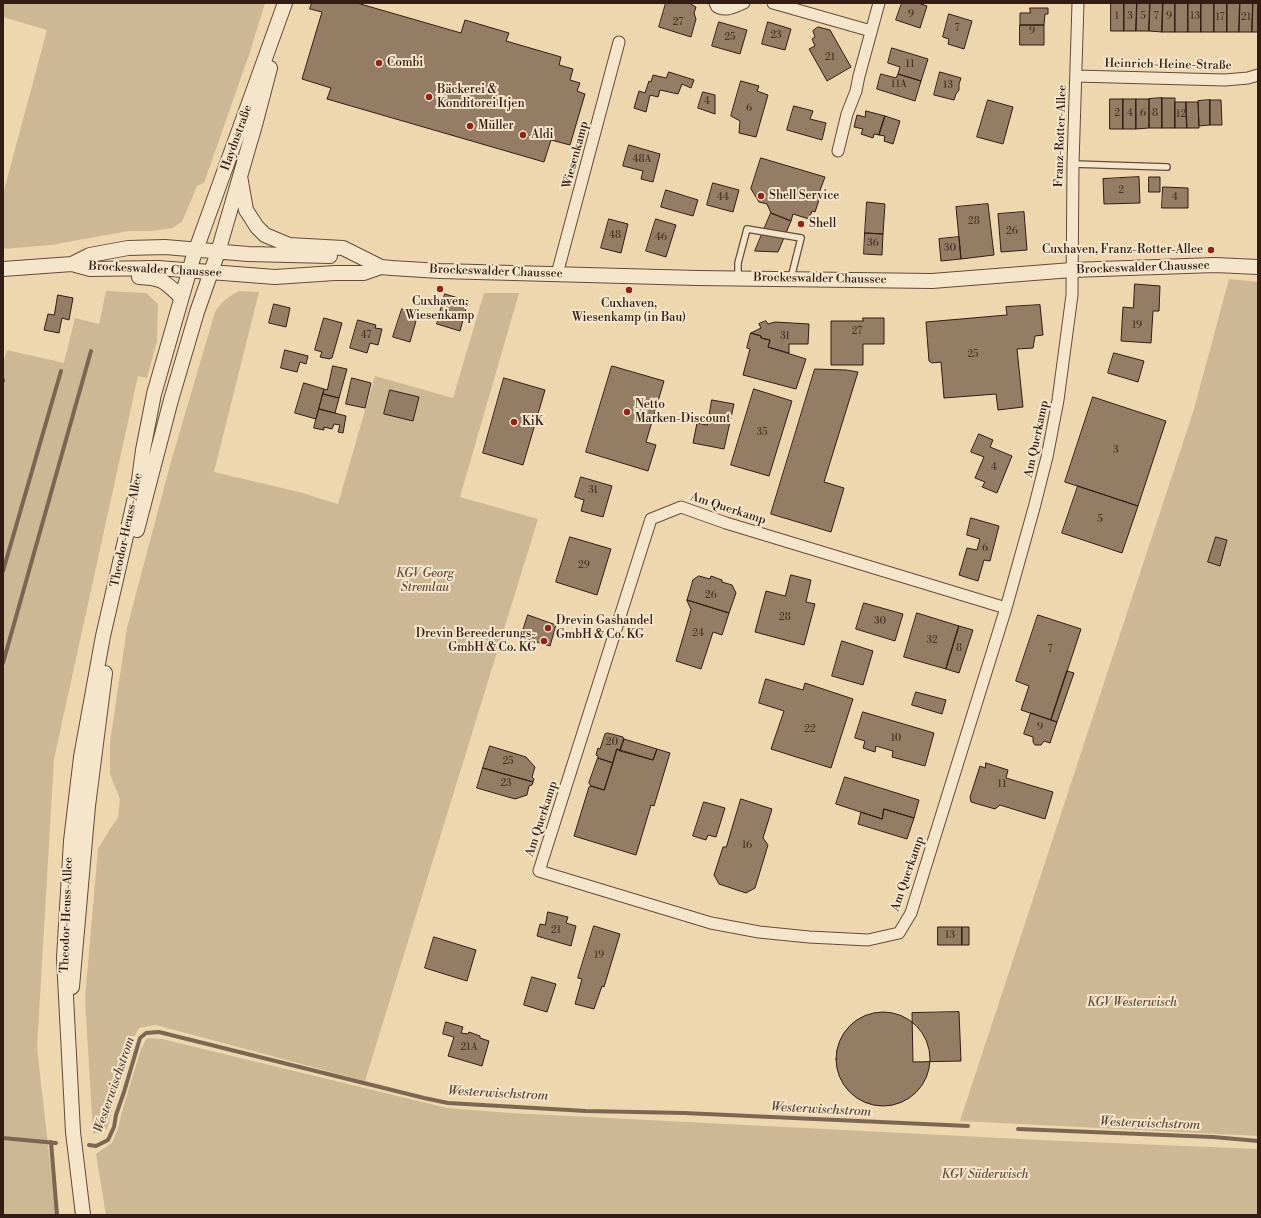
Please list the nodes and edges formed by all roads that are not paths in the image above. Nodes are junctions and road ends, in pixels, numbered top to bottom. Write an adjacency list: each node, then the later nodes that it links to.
1 (285, 3): 7 (street, Haydnstraße)
2 (715, 3): 3 (street)
3 (744, 3)
4 (773, 3): 8 (street)
5 (879, 3): 8 (street)
6 (1078, 3): 11 (street, Franz-Rotter-Allee)
7 (280, 18): 15 (street, Haydnstraße); 17 (street, Haydnstraße)
8 (871, 31): 12 (street)
9 (619, 42): 25 (street, Wiesenkamp)
10 (1258, 75): 11 (street, Heinrich-Heine-Straße)
11 (1076, 76): 13 (street, Franz-Rotter-Allee)
12 (838, 151)
13 (1073, 164): 14 (lane); 24 (street, Franz-Rotter-Allee)
14 (1167, 167)
15 (240, 176): 16 (street); 18 (street, Haydnstraße)
16 (360, 257): 18 (street, Brockeswalder Chaussee); 20 (street, Brockeswalder Chaussee)
17 (193, 259): 18 (street, Brockeswalder Chaussee); 18 (street, Brockeswalder Chaussee); 19 (street, Brockeswalder Chaussee); 23 (street, Brockeswalder Chaussee); 28 (street, Theodor-Heuss-Allee)
18 (214, 262): 20 (street, Brockeswalder Chaussee); 30 (street, Theodor-Heuss-Allee)
19 (72, 264): 22 (street, Brockeswalder Chaussee); 23 (street, Brockeswalder Chaussee)
20 (381, 267): 25 (street, Brockeswalder Chaussee)
21 (1258, 267): 24 (street, Brockeswalder Chaussee)
22 (3, 269)
23 (90, 269): 28 (street)
24 (1072, 270): 27 (street, Brockeswalder Chaussee); 29 (street, Am Querkamp)
25 (557, 274): 26 (street, Brockeswalder Chaussee)
26 (738, 278): 27 (street, Brockeswalder Chaussee); 27 (lane)
27 (791, 279)
28 (182, 297): 30 (street, Theodor-Heuss-Allee)
29 (1006, 608): 29 (street, Am Querkamp)
30 (81, 805): 31 (street, Theodor-Heuss-Allee)
31 (82, 1215)

